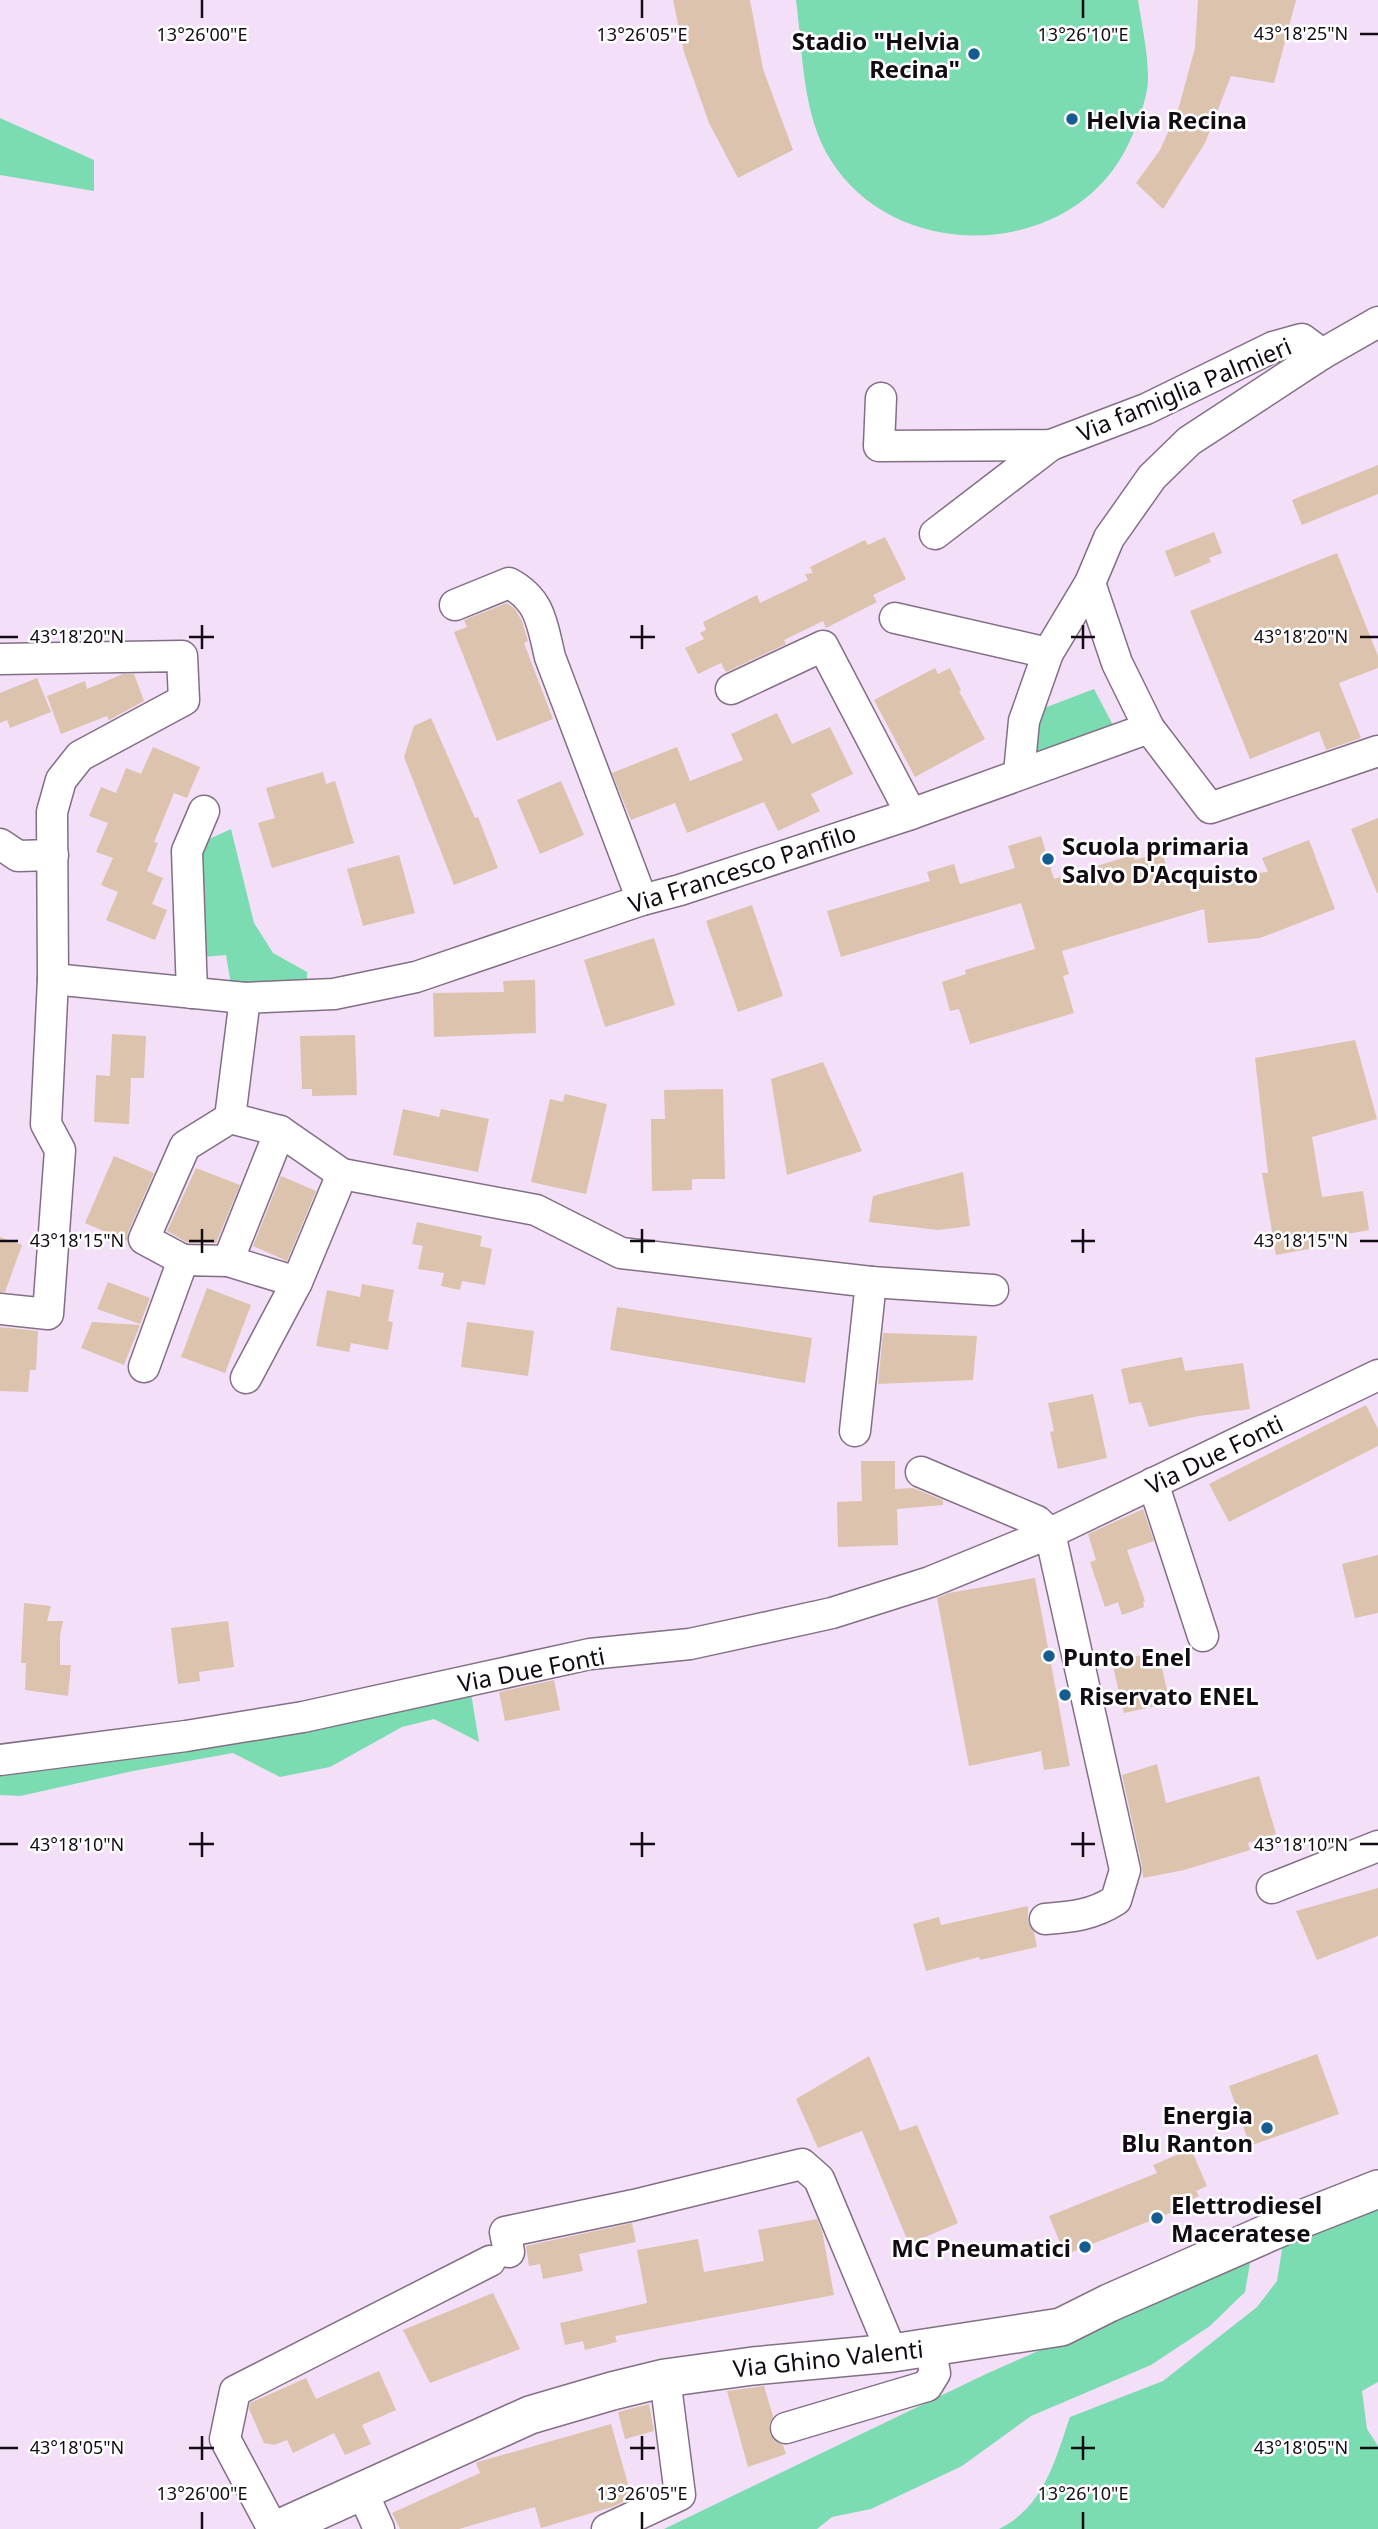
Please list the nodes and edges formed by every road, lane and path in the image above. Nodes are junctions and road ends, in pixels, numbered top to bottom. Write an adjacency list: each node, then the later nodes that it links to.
1 (1378, 321): 2 (street, Via famiglia Palmieri)
2 (1322, 354): 4 (street, Via famiglia Palmieri); 6 (street, Via famiglia Palmieri)
3 (881, 398): 4 (street, Via famiglia Palmieri)
4 (1051, 444): 5 (street)
5 (935, 534)
6 (1090, 583): 9 (street, Via famiglia Palmieri); 12 (street)
7 (455, 605): 19 (street)
8 (895, 618): 9 (street)
9 (1048, 653): 14 (street, Via famiglia Palmieri)
10 (0, 659): 18 (street)
11 (730, 689): 16 (street)
12 (1149, 728): 13 (street); 14 (street, Via Francesco Panfilo)
13 (1378, 751)
14 (1019, 774): 16 (street, Via Francesco Panfilo)
15 (204, 811): 21 (street)
16 (911, 814): 19 (street, Via Francesco Panfilo)
17 (0, 844): 18 (street)
18 (52, 855): 20 (street)
19 (642, 900): 22 (street, Via Francesco Panfilo)
20 (53, 979): 21 (street, Via Francesco Panfilo); 31 (street)
21 (192, 993): 22 (street, Via Francesco Panfilo)
22 (245, 998): 23 (street)
23 (230, 1118): 24 (street); 26 (street)
24 (281, 1131): 25 (street); 27 (street)
25 (342, 1174): 28 (street); 29 (street)
26 (183, 1260): 27 (street); 32 (street)
27 (228, 1261): 28 (street)
28 (297, 1282): 34 (street)
29 (871, 1282): 30 (street); 35 (street)
30 (993, 1290)
31 (0, 1309)
32 (144, 1367)
33 (1378, 1375): 37 (street, Via Due Fonti)
34 (246, 1378)
35 (855, 1431)
36 (921, 1472): 38 (street)
37 (1153, 1483): 38 (street, Via Due Fonti); 39 (street)
38 (1049, 1533): 40 (street, Via Due Fonti); 43 (street)
39 (1203, 1636)
40 (0, 1760)
41 (1378, 1846): 42 (street)
42 (1272, 1888)
43 (1045, 1919)
44 (1378, 2189): 45 (main road, Via Ghino Valenti)
45 (930, 2347): 46 (main road, Via Ghino Valenti); 48 (street)
46 (892, 2353): 47 (main road, Via Ghino Valenti); 50 (street)
47 (665, 2378): 49 (main road, Via Ghino Valenti); 52 (street)
48 (786, 2428)
49 (362, 2491): 50 (main road, Via Ghino Valenti); 51 (street)
50 (275, 2529)
51 (379, 2529)
52 (607, 2529)

